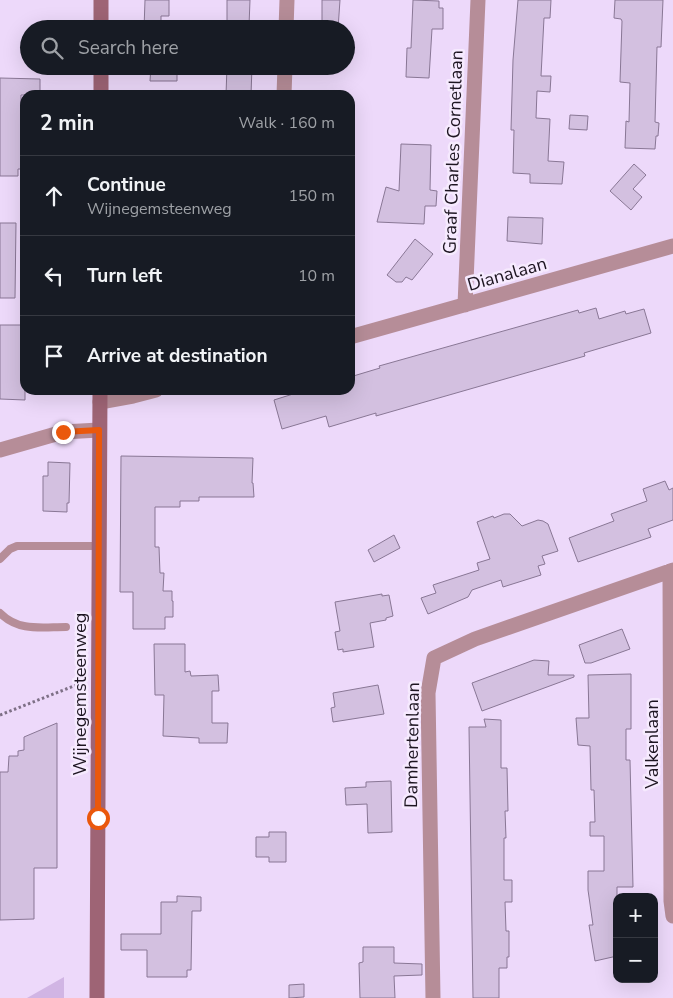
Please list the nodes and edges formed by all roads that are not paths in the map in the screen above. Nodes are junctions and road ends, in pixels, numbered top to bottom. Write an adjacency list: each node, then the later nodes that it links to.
1 (102, 0): 4 (street)
2 (287, 0): 5 (street)
3 (478, 0): 11 (street, Graaf Charles Cornetlaan)
4 (101, 20)
5 (286, 20)
6 (101, 75): 8 (street)
7 (285, 75): 9 (street)
8 (101, 90)
9 (284, 90)
10 (673, 246): 11 (street, Dianalaan)
11 (465, 305): 12 (street, Dianalaan)
12 (355, 336)
13 (137, 395): 14 (street)
14 (100, 396): 15 (street, Wijnegemsteenweg)
15 (99, 430): 16 (street); 17 (street, Wijnegemsteenweg)
16 (0, 450)
17 (99, 546): 18 (lane); 23 (street, Wijnegemsteenweg)
18 (0, 559)
19 (671, 571): 22 (street, Valkenlaan); 24 (street, Damhertenlaan)
20 (0, 613): 21 (lane)
21 (66, 627)
22 (673, 916)
23 (97, 998)
24 (433, 998)

